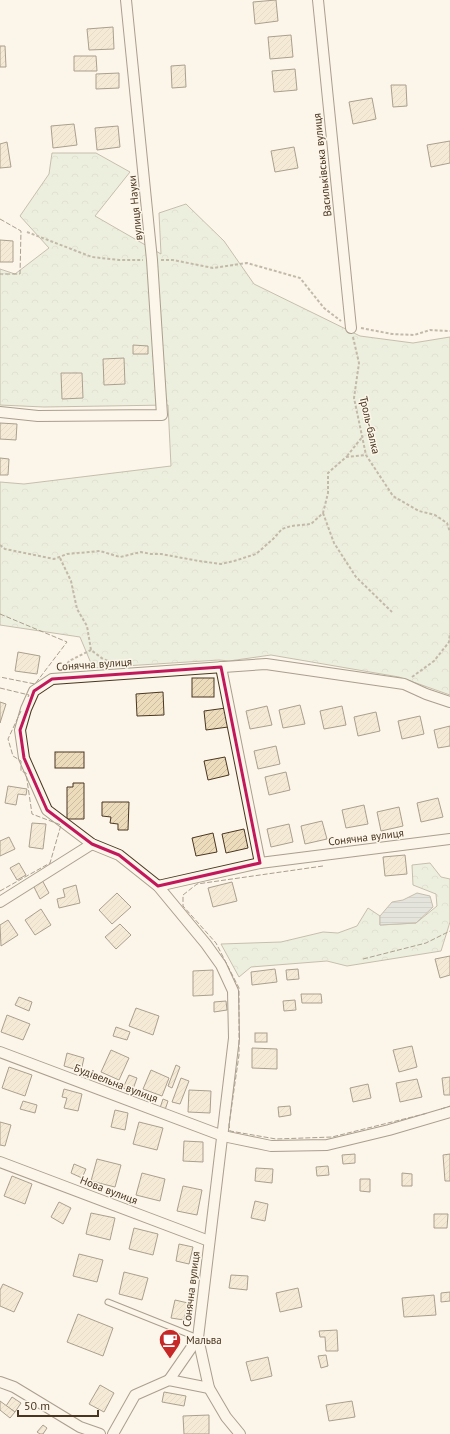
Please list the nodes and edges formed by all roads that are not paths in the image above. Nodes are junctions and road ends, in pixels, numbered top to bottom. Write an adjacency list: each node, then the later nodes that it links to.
1 (126, 0): 4 (street, вулиця Науки)
2 (318, 0): 3 (street, Васильківська вулиця)
3 (351, 328)
4 (0, 412)
5 (221, 667): 6 (street, Сонячна вулиця); 8 (street, Сонячна вулиця); 9 (street)
6 (450, 702)
7 (450, 839): 9 (street, Сонячна вулиця)
8 (92, 844): 10 (street, Сонячна вулиця); 11 (street)
9 (260, 863): 10 (street, Сонячна вулиця)
10 (158, 886): 14 (street, Сонячна вулиця)
11 (0, 902)
12 (0, 1052): 14 (street, Будівельна вулиця)
13 (450, 1112): 14 (street)
14 (223, 1136): 16 (street, Сонячна вулиця)
15 (0, 1162): 16 (street, Нова вулиця)
16 (209, 1241): 18 (street, Сонячна вулиця)
17 (108, 1302): 18 (lane)
18 (198, 1338): 19 (street); 21 (street, Сонячна вулиця)
19 (170, 1380): 21 (street); 23 (street)
20 (0, 1382): 22 (street)
21 (209, 1388): 24 (street, Сонячна вулиця)
22 (100, 1434)
23 (113, 1434)
24 (240, 1434)

